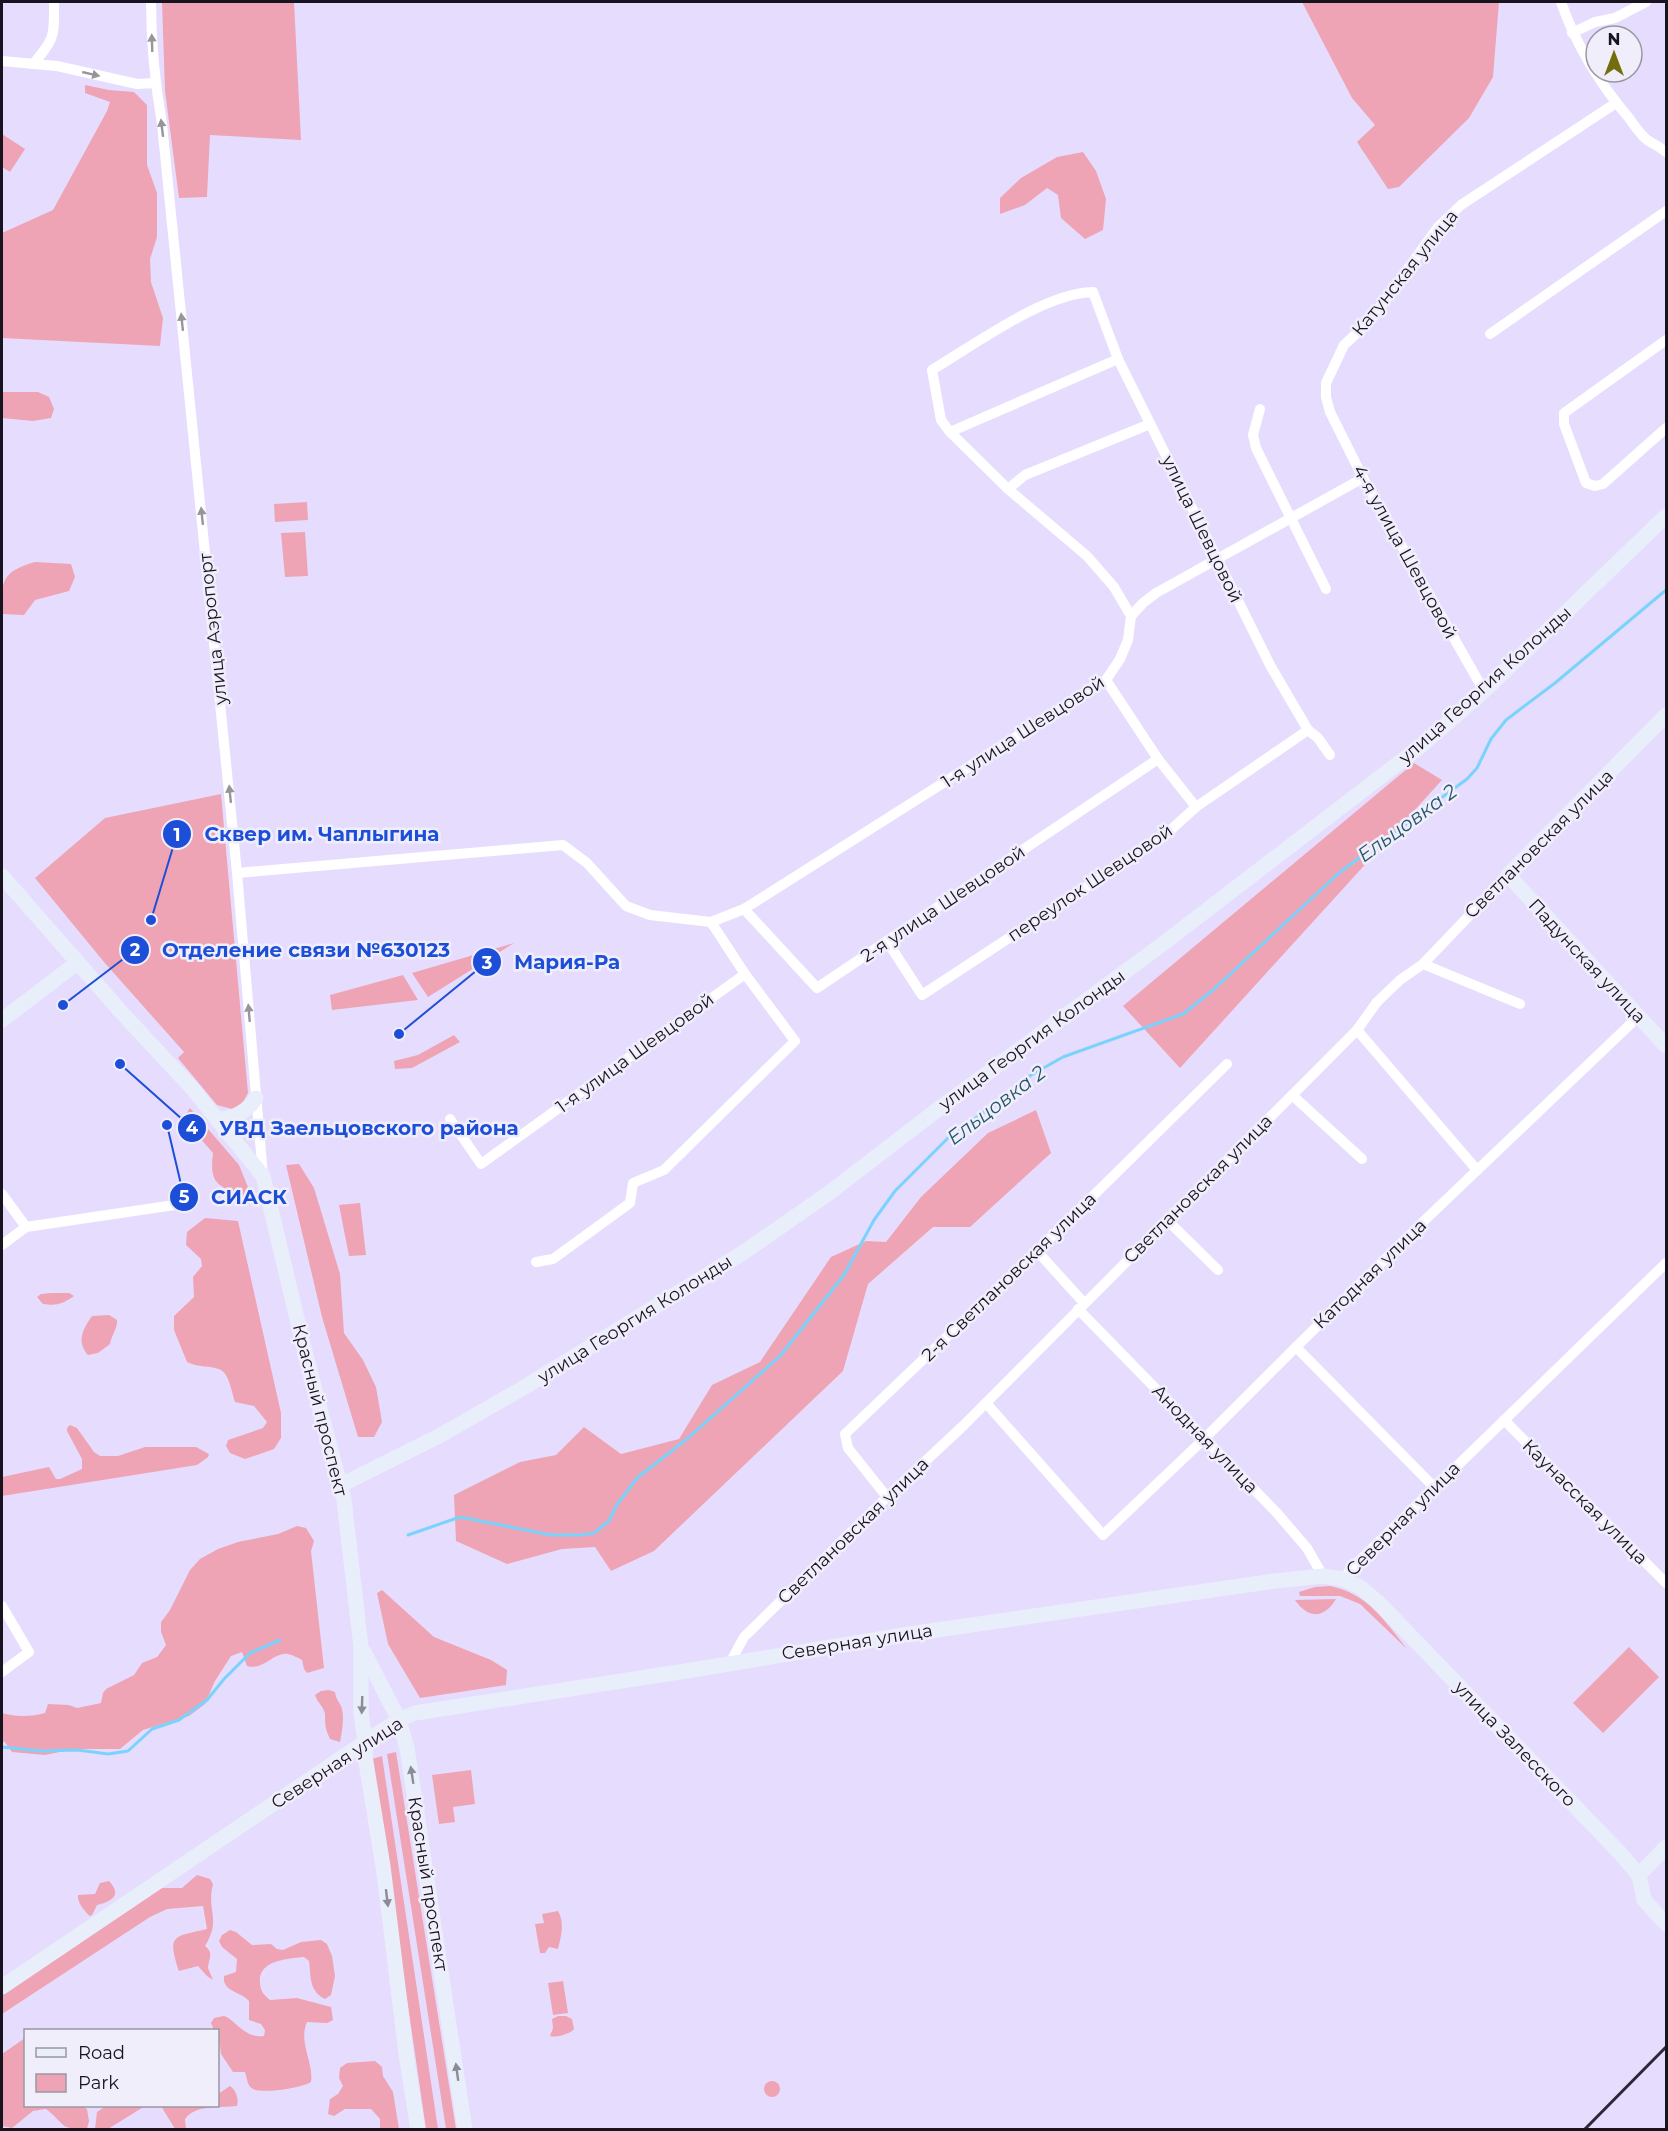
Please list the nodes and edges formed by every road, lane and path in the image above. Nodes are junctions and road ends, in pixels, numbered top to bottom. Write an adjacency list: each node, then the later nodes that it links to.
1 (54, 2): 7 (street)
2 (151, 2): 8 (street, улица Аэропорт, one-way to 2)
3 (1561, 2): 5 (street)
4 (1646, 2): 5 (street)
5 (1572, 33): 9 (street)
6 (2, 61): 7 (street)
7 (33, 64): 8 (street, one-way to 8)
8 (155, 83): 34 (street, улица Аэропорт, one-way to 8)
9 (1616, 103): 10 (street); 16 (street, Катунская улица)
10 (1666, 152)
11 (1666, 211): 12 (street)
12 (1490, 334)
13 (1666, 340): 18 (street)
14 (1118, 359): 17 (street, улица Шевцовой); 19 (street); 19 (street, улица Шевцовой)
15 (1260, 409): 23 (street)
16 (1330, 412): 20 (street, 4-я улица Шевцовой)
17 (1150, 424): 21 (street); 24 (street, улица Шевцовой)
18 (1666, 428)
19 (950, 432): 21 (street)
20 (1363, 478): 23 (street); 28 (street, 4-я улица Шевцовой)
21 (1008, 489): 26 (street)
22 (1666, 516): 28 (main road, улица Георгия Колонды)
23 (1291, 519): 24 (street); 25 (street)
24 (1217, 560): 26 (street); 30 (street, улица Шевцовой)
25 (1326, 589)
26 (1131, 616): 27 (street, 1-я улица Шевцовой)
27 (1106, 681): 32 (street); 37 (street, 1-я улица Шевцовой)
28 (1484, 691): 70 (main road, улица Георгия Колонды)
29 (1666, 715): 35 (main road, Светлановская улица)
30 (1308, 730): 31 (street, улица Шевцовой); 33 (street, переулок Шевцовой)
31 (1330, 755)
32 (1158, 759): 33 (street); 39 (street, 2-я улица Шевцовой)
33 (1196, 807): 39 (street, переулок Шевцовой)
34 (237, 873): 38 (street); 50 (street, улица Аэропорт, one-way to 34)
35 (1508, 875): 41 (street, Светлановская улица); 44 (main road, Падунская улица)
36 (2, 876): 40 (main road)
37 (744, 909): 38 (street, 1-я улица Шевцовой); 39 (street, 2-я улица Шевцовой)
38 (711, 922): 42 (street)
39 (887, 941)
40 (77, 963): 45 (main road); 52 (main road)
41 (1422, 964): 43 (street); 46 (street, Светлановская улица)
42 (745, 974): 51 (street, 1-я улица Шевцовой); 62 (street)
43 (1520, 1004)
44 (1639, 1016): 47 (main road, Падунская улица); 54 (street, Катодная улица)
45 (2, 1020)
46 (1357, 1030): 49 (street, Светлановская улица); 54 (street)
47 (1666, 1046)
48 (1227, 1064): 61 (street, 2-я Светлановская улица)
49 (1292, 1095): 53 (street); 58 (street, Светлановская улица)
50 (256, 1098): 52 (main road); 55 (street, улица Аэропорт)
51 (450, 1119)
52 (218, 1120): 55 (main road)
53 (1362, 1159)
54 (1478, 1170): 66 (street, Катодная улица)
55 (263, 1176): 70 (main road, Красный проспект)
56 (2, 1194): 59 (street)
57 (188, 1203): 59 (street)
58 (1167, 1220): 64 (street); 65 (street, Светлановская улица)
59 (26, 1227): 60 (street)
60 (2, 1245)
61 (1037, 1251): 65 (street, Анодная улица); 72 (street, 2-я Светлановская улица)
62 (536, 1262)
63 (1666, 1263): 68 (street, Северная улица)
64 (1218, 1270)
65 (1081, 1306): 67 (street, Светлановская улица); 69 (street, Анодная улица)
66 (1296, 1347): 69 (street, Катодная улица); 71 (street)
67 (986, 1403): 69 (street, Катодная улица); 72 (street, Светлановская улица)
68 (1504, 1420): 71 (street, Северная улица); 75 (street, Каунасская улица)
69 (1205, 1438): 73 (street, Анодная улица)
70 (341, 1485): 77 (main road, Красный проспект)
71 (1434, 1487): 74 (street, Северная улица)
72 (887, 1497): 78 (street, Светлановская улица)
73 (1323, 1576): 74 (main road, Северная улица); 78 (main road, Северная улица)
74 (1343, 1579): 83 (main road, улица Залесского)
75 (1666, 1583)
76 (2, 1606): 79 (street)
77 (361, 1647): 80 (main road, Красный проспект); 81 (main road, Красный проспект, one-way to 81)
78 (729, 1663): 80 (main road, Северная улица)
79 (2, 1672)
80 (399, 1720): 81 (main road, Северная улица); 87 (main road, Красный проспект, one-way to 80)
81 (365, 1742): 85 (main road, Северная улица); 86 (main road, Красный проспект, one-way to 86)
82 (1666, 1847): 83 (main road)
83 (1639, 1875): 84 (main road, улица Залесского)
84 (1666, 1924)
85 (2, 1987)
86 (418, 2130)
87 (465, 2130)

